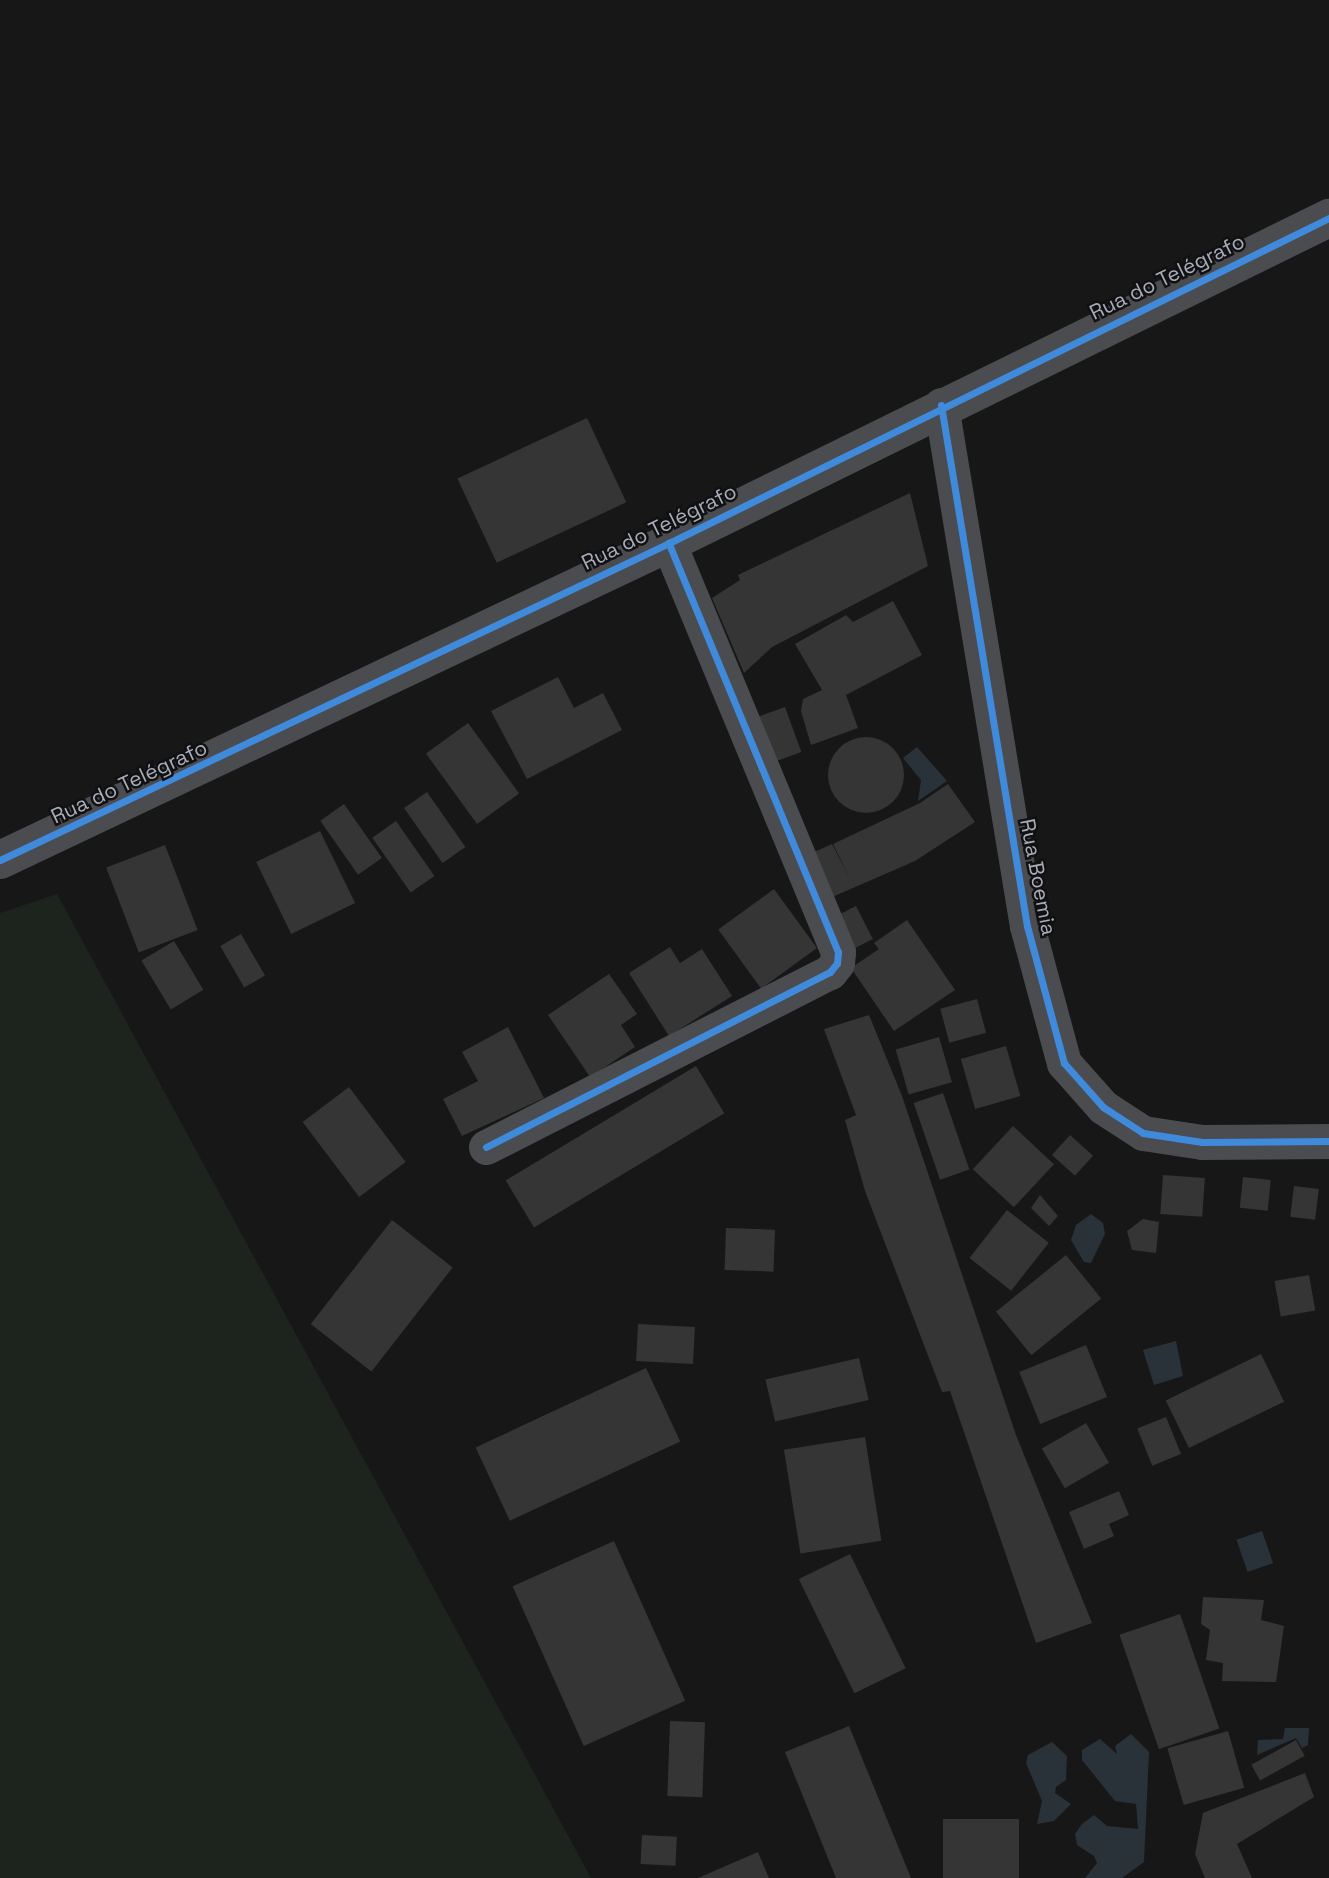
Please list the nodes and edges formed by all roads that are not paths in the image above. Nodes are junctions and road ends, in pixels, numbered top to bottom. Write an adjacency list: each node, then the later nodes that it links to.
1 (1329, 218): 2 (street, Rua do Telégrafo)
2 (942, 405): 3 (street, Rua do Telégrafo); 5 (street, Rua Boemia)
3 (669, 543): 4 (street, Rua do Telégrafo); 6 (street)
4 (0, 860)
5 (1329, 1141)
6 (486, 1147)

